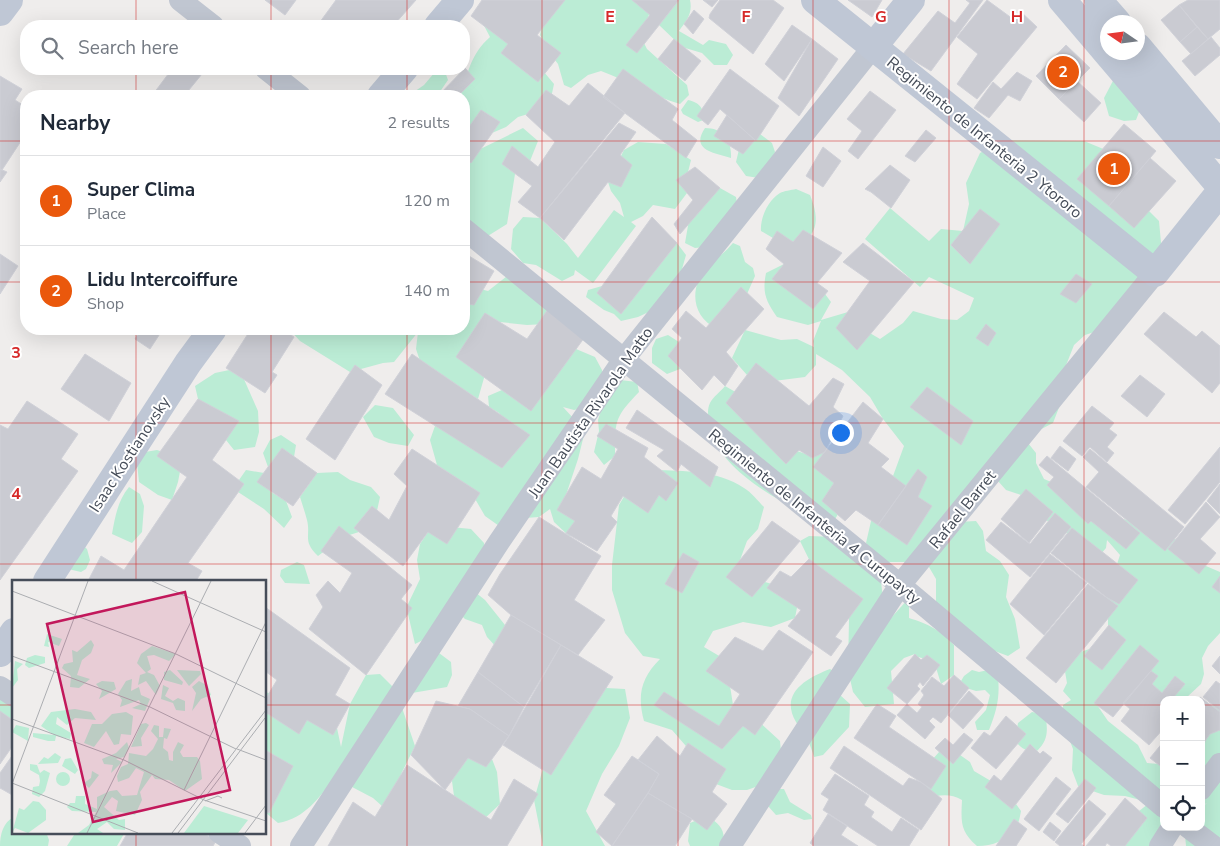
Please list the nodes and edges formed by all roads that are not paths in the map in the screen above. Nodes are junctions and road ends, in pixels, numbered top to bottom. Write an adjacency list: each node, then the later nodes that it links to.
1 (9, 0): 8 (main road)
2 (180, 0): 10 (street)
3 (460, 0): 11 (main road)
4 (815, 0): 12 (main road, Regimiento de Infanteria 2 Ytororo)
5 (911, 0): 12 (main road, Juan Bautista Rivarola Matto)
6 (1062, 0): 19 (main road)
7 (1098, 0): 9 (main road)
8 (0, 12)
9 (1111, 15)
10 (205, 20)
11 (443, 20)
12 (873, 47): 22 (main road, Regimiento de Infanteria 2 Ytororo); 24 (street, Juan Bautista Rivarola Matto)
13 (1145, 55): 18 (main road)
14 (274, 75): 16 (street)
15 (399, 75): 17 (main road)
16 (292, 90)
17 (386, 90)
18 (1220, 145)
19 (1220, 186)
20 (1220, 192): 22 (main road, Rafael Barret)
21 (470, 234): 24 (street, Regimiento de Infanteria 4 Curupayty)
22 (1155, 273): 26 (street, Rafael Barret)
23 (210, 335): 25 (main road, Isaac Kostianovsky)
24 (624, 359): 26 (street, Regimiento de Infanteria 4 Curupayty); 38 (street, Juan Bautista Rivarola Matto)
25 (48, 580)
26 (900, 585): 33 (street, Regimiento de Infanteria 4 Curupayty); 39 (street, Rafael Barret)
27 (12, 635): 28 (main road)
28 (0, 653)
29 (0, 687): 30 (street)
30 (12, 695)
31 (1220, 764): 32 (street)
32 (1203, 786)
33 (1160, 804)
34 (1169, 831): 40 (street)
35 (1193, 831): 41 (street)
36 (222, 834): 37 (street)
37 (240, 846)
38 (301, 846)
39 (730, 846)
40 (1160, 846)
41 (1212, 846)

